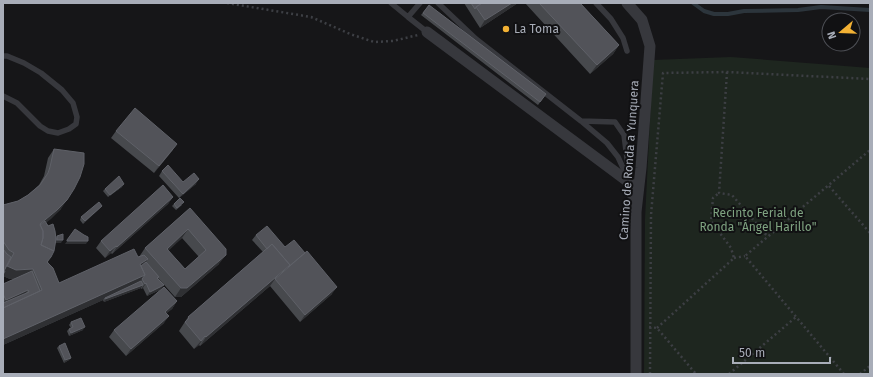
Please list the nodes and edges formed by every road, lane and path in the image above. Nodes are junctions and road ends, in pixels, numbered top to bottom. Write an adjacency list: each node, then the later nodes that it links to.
1 (227, 3): 8 (path)
2 (391, 3): 7 (lane)
3 (420, 3): 7 (lane)
4 (438, 3): 14 (lane)
5 (596, 3): 9 (lane)
6 (627, 3): 19 (street, Camino de Ronda a Yunquera)
7 (408, 17): 8 (lane)
8 (423, 33): 16 (street)
9 (627, 52)
10 (3, 56): 13 (lane)
11 (727, 72): 12 (path); 18 (path); 25 (path)
12 (870, 79)
13 (3, 96)
14 (581, 121): 16 (lane); 16 (lane)
15 (870, 150): 17 (path)
16 (630, 183): 19 (street)
17 (829, 186): 20 (path); 21 (path)
18 (719, 193): 21 (path); 23 (path)
19 (636, 212): 28 (street, Camino de Ronda a Yunquera)
20 (870, 233)
21 (768, 237): 22 (path)
22 (745, 256): 23 (path); 24 (path)
23 (734, 258): 26 (path)
24 (796, 316): 31 (path); 32 (path)
25 (649, 327): 26 (path); 29 (path)
26 (657, 328): 30 (path)
27 (870, 366): 33 (path)
28 (636, 374)
29 (650, 374)
30 (696, 374)
31 (730, 374)
32 (844, 374)
33 (860, 374)

